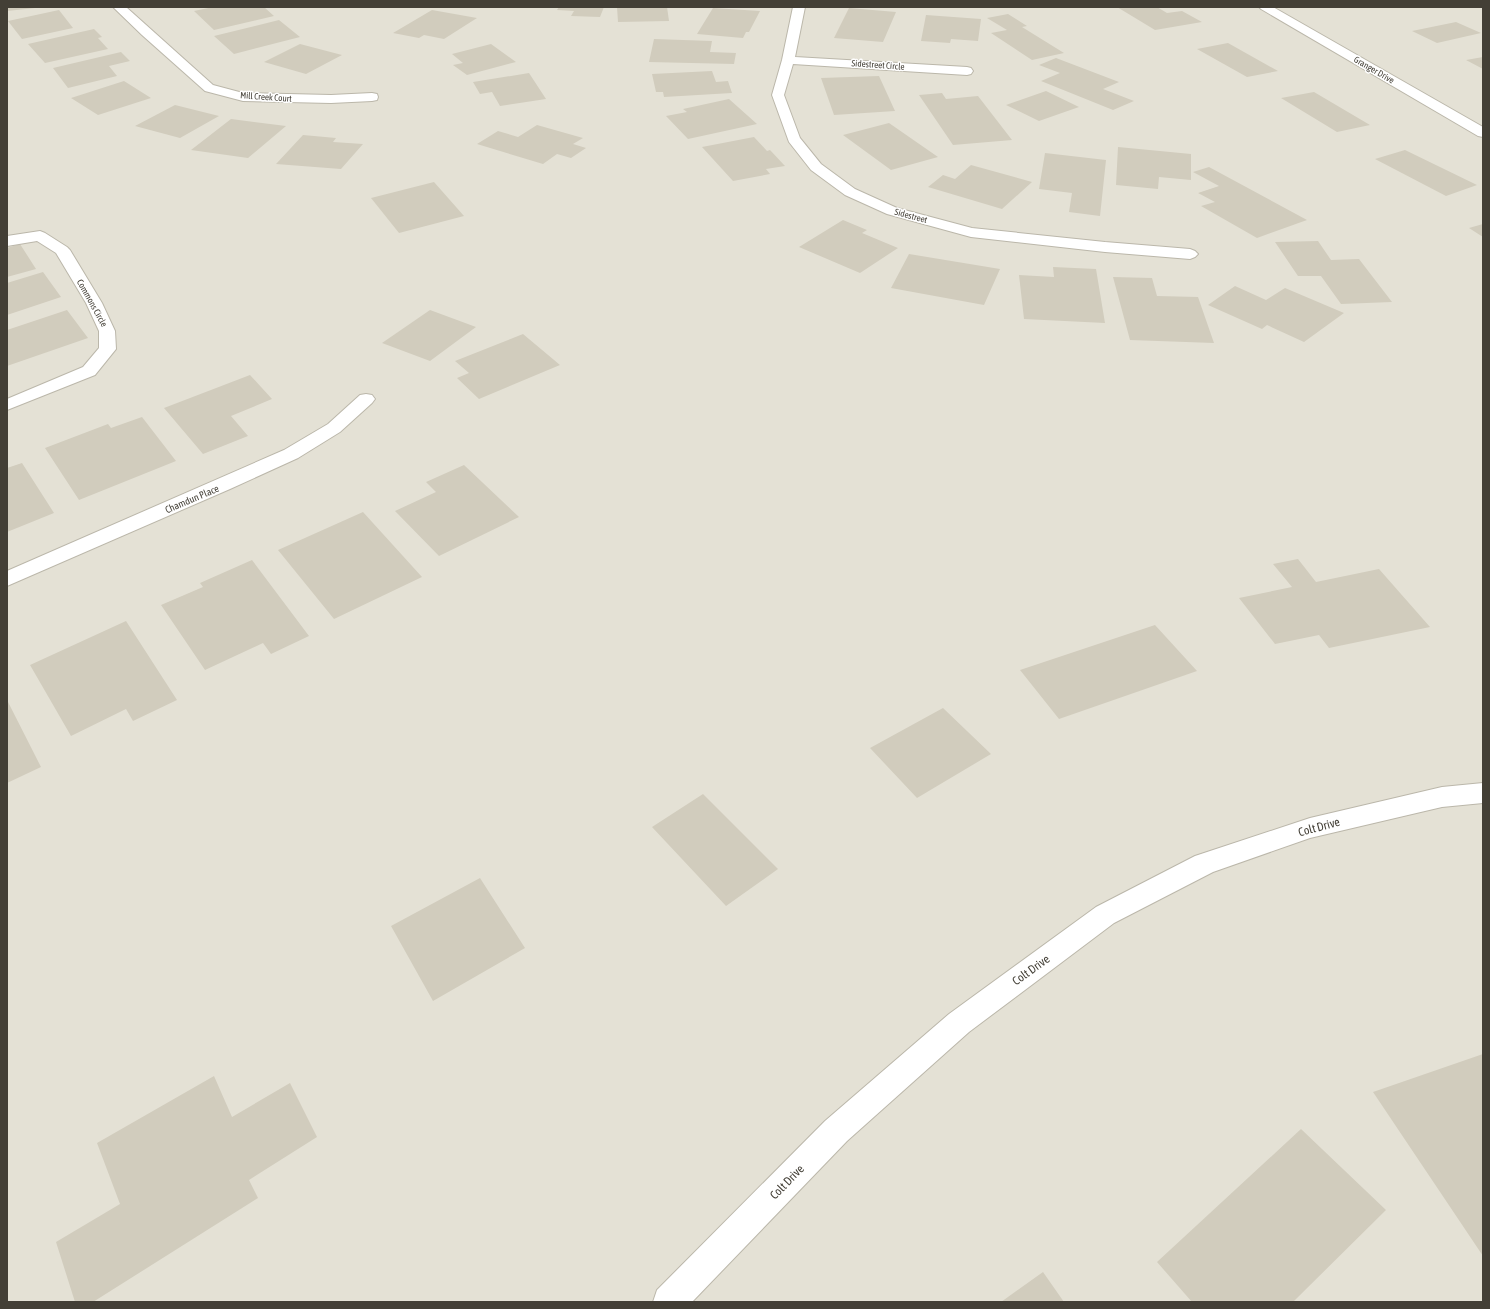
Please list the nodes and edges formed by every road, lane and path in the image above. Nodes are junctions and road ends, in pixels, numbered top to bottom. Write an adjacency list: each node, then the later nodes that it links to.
1 (119, 7): 6 (street, Mill Creek Court)
2 (799, 7): 4 (street, Sidestreet)
3 (1265, 7): 7 (street, Granger Drive)
4 (788, 60): 5 (street, Sidestreet Circle); 9 (street, Sidestreet)
5 (967, 71)
6 (372, 97)
7 (1483, 133)
8 (7, 240): 11 (street, Commons Circle)
9 (1190, 254)
10 (366, 399): 12 (street, Chamdun Place)
11 (7, 406)
12 (7, 579)
13 (1483, 793): 14 (street, Colt Drive)
14 (670, 1302)

